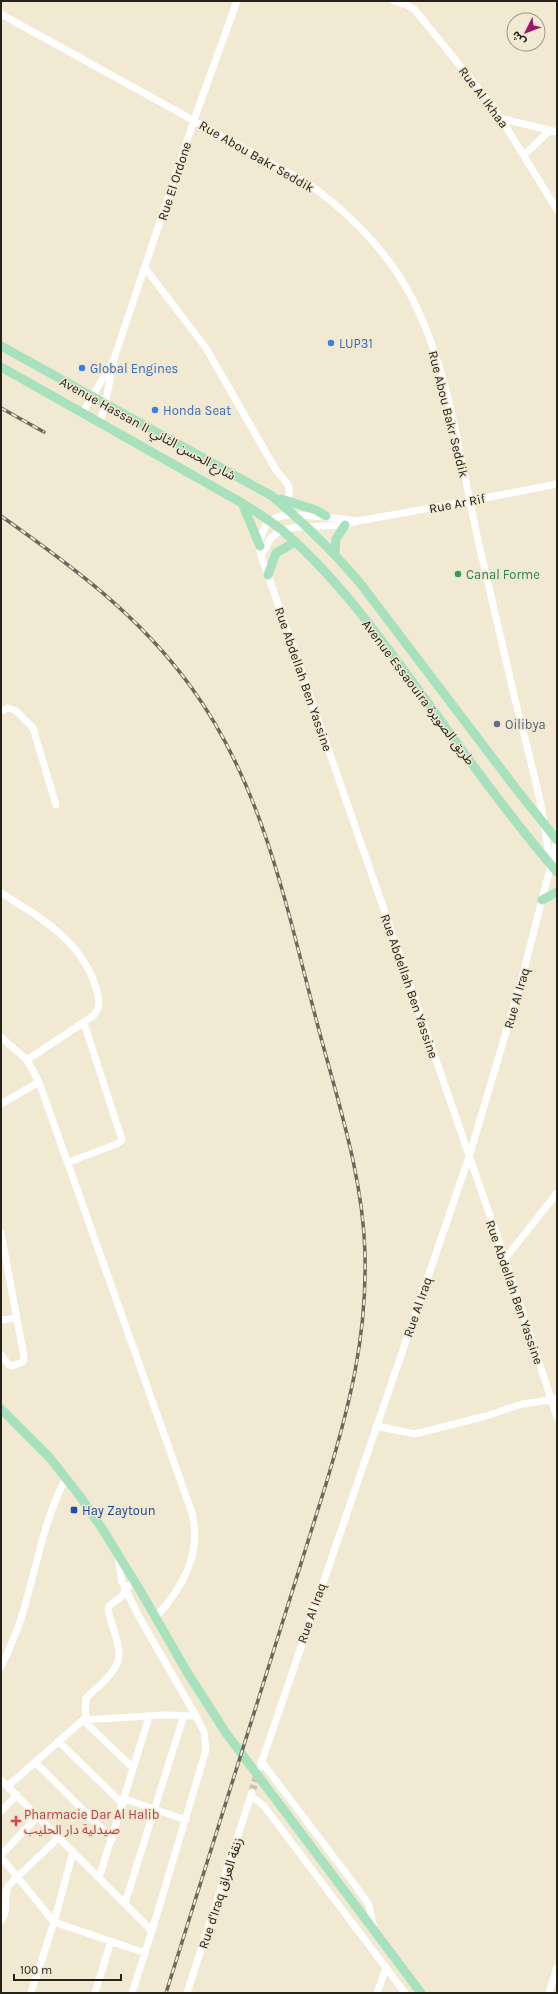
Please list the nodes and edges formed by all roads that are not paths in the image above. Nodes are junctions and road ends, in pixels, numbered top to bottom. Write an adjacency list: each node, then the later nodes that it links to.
1 (394, 1): 4 (street, Rue Al Ikhaa)
2 (237, 2): 5 (street, Rue El Ordone)
3 (1, 14): 5 (street, Rue Abou Bakr Seddik)
4 (503, 119): 6 (street); 7 (street, Rue Al Ikhaa)
5 (194, 120): 9 (street, Rue El Ordone); 19 (street, Rue Abou Bakr Seddik)
6 (553, 132): 7 (street)
7 (525, 154): 8 (street, Rue Al Ikhaa)
8 (557, 210)
9 (145, 268): 11 (street, Rue El Ordone); 21 (street)
10 (1, 346): 13 (main road, Avenue Hassan II شارع الحسن الثاني)
11 (114, 359): 13 (street, Rue El Ordone); 14 (street, Rue El Ordone)
12 (1, 367): 15 (main road, Avenue Hassan II شارع الحسن الثاني)
13 (91, 397): 14 (main road, Avenue Hassan II شارع الحسن الثاني); 15 (street, Rue El Ordone)
14 (105, 405): 16 (street, Rue El Ordone); 18 (main road, Avenue Hassan II شارع الحسن الثاني)
15 (83, 412): 16 (main road, Avenue Hassan II شارع الحسن الثاني)
16 (100, 422): 20 (main road, Avenue Hassan II شارع الحسن الثاني)
17 (557, 484): 19 (street, Rue Ar Rif)
18 (272, 496): 21 (main road); 22 (main road, Avenue Hassan II شارع الحسن الثاني)
19 (470, 501): 25 (street, Rue Ar Rif); 35 (street, Rue Abou Bakr Seddik)
20 (242, 502): 24 (main road, Avenue Hassan II شارع الحسن الثاني); 30 (main road)
21 (288, 502): 23 (main road)
22 (293, 514): 23 (street, Rue Ar Rif); 24 (street, Rue Ar Rif); 27 (main road, Avenue Essaouira طريق الصويرة)
23 (326, 516): 25 (street, Rue Ar Rif)
24 (270, 521): 28 (main road, Avenue Essaouira طريق الصويرة); 30 (street)
25 (358, 521): 26 (street, Rue Ar Rif)
26 (345, 525): 27 (street, Rue Ar Rif); 31 (main road)
27 (308, 526): 28 (street, Rue Ar Rif); 31 (main road, Avenue Essaouira طريق الصويرة)
28 (281, 530): 29 (main road, Avenue Essaouira طريق الصويرة); 30 (street)
29 (295, 542): 32 (main road); 37 (main road, Avenue Essaouira طريق الصويرة)
30 (261, 550): 32 (street, Rue Abdellah Ben Yassine)
31 (335, 553): 35 (main road, Avenue Essaouira طريق الصويرة)
32 (268, 575): 47 (street, Rue Abdellah Ben Yassine)
33 (1, 710): 34 (street)
34 (56, 805)
35 (544, 825): 36 (main road, Avenue Essaouira طريق الصويرة); 37 (street, Rue Abou Bakr Seddik)
36 (557, 841): 37 (street, Rue Al Iraq)
37 (550, 864): 38 (main road, Avenue Essaouira طريق الصويرة); 41 (street, Rue Al Iraq)
38 (557, 872)
39 (557, 892): 41 (main road)
40 (1, 893): 42 (street)
41 (542, 900): 47 (street, Rue Al Iraq)
42 (84, 1023): 44 (street); 48 (street)
43 (1, 1038): 44 (street)
44 (27, 1060): 45 (street)
45 (39, 1082): 46 (street); 48 (street)
46 (1, 1104)
47 (469, 1157): 51 (street, Rue Abdellah Ben Yassine); 58 (street, Rue Al Iraq)
48 (68, 1162): 63 (street)
49 (557, 1193): 51 (street)
50 (1, 1233): 52 (street)
51 (505, 1259): 55 (street, Rue Abdellah Ben Yassine)
52 (17, 1318): 53 (street); 54 (street)
53 (1, 1320)
54 (1, 1355)
55 (554, 1400): 57 (street, Rue Abdellah Ben Yassine); 58 (street)
56 (1, 1409): 59 (main road)
57 (557, 1418)
58 (376, 1426): 89 (street, Rue Al Iraq)
59 (66, 1478): 60 (main road); 64 (street)
60 (118, 1554): 61 (main road); 62 (street)
61 (134, 1579): 62 (street); 63 (main road)
62 (126, 1590): 66 (street); 68 (street)
63 (156, 1617): 89 (main road)
64 (1, 1667)
65 (184, 1715): 66 (street); 67 (street); 76 (street)
66 (196, 1716): 79 (street)
67 (149, 1717): 68 (street); 71 (street)
68 (85, 1719): 69 (street); 71 (street)
69 (58, 1741): 70 (street); 75 (street)
70 (36, 1763): 73 (street); 81 (street)
71 (133, 1768): 75 (street)
72 (1, 1780): 73 (street)
73 (8, 1786): 74 (street)
74 (17, 1795): 77 (street); 78 (street)
75 (124, 1801): 76 (street); 81 (street)
76 (156, 1810): 79 (street); 86 (street)
77 (1, 1811)
78 (37, 1817): 80 (street); 83 (street)
79 (186, 1820): 90 (street)
80 (58, 1838): 82 (street); 84 (street)
81 (112, 1839): 85 (street)
82 (73, 1852): 85 (street); 88 (street)
83 (1, 1856): 84 (street)
84 (18, 1878): 87 (street); 88 (street)
85 (99, 1878): 86 (street)
86 (125, 1903): 90 (street)
87 (1, 1921)
88 (54, 1922): 91 (street); 95 (street)
89 (374, 1929): 101 (main road)
90 (152, 1931): 92 (street)
91 (111, 1941): 92 (street); 96 (street)
92 (146, 1953): 97 (street)
93 (557, 1966): 102 (street)
94 (386, 1968): 98 (street, Rue d'Iraq زنقة العراق); 99 (street); 100 (street)
95 (31, 1993)
96 (95, 1993)
97 (132, 1993)
98 (187, 1993)
99 (377, 1993)
100 (405, 1993)
101 (421, 1993)
102 (549, 1993)

